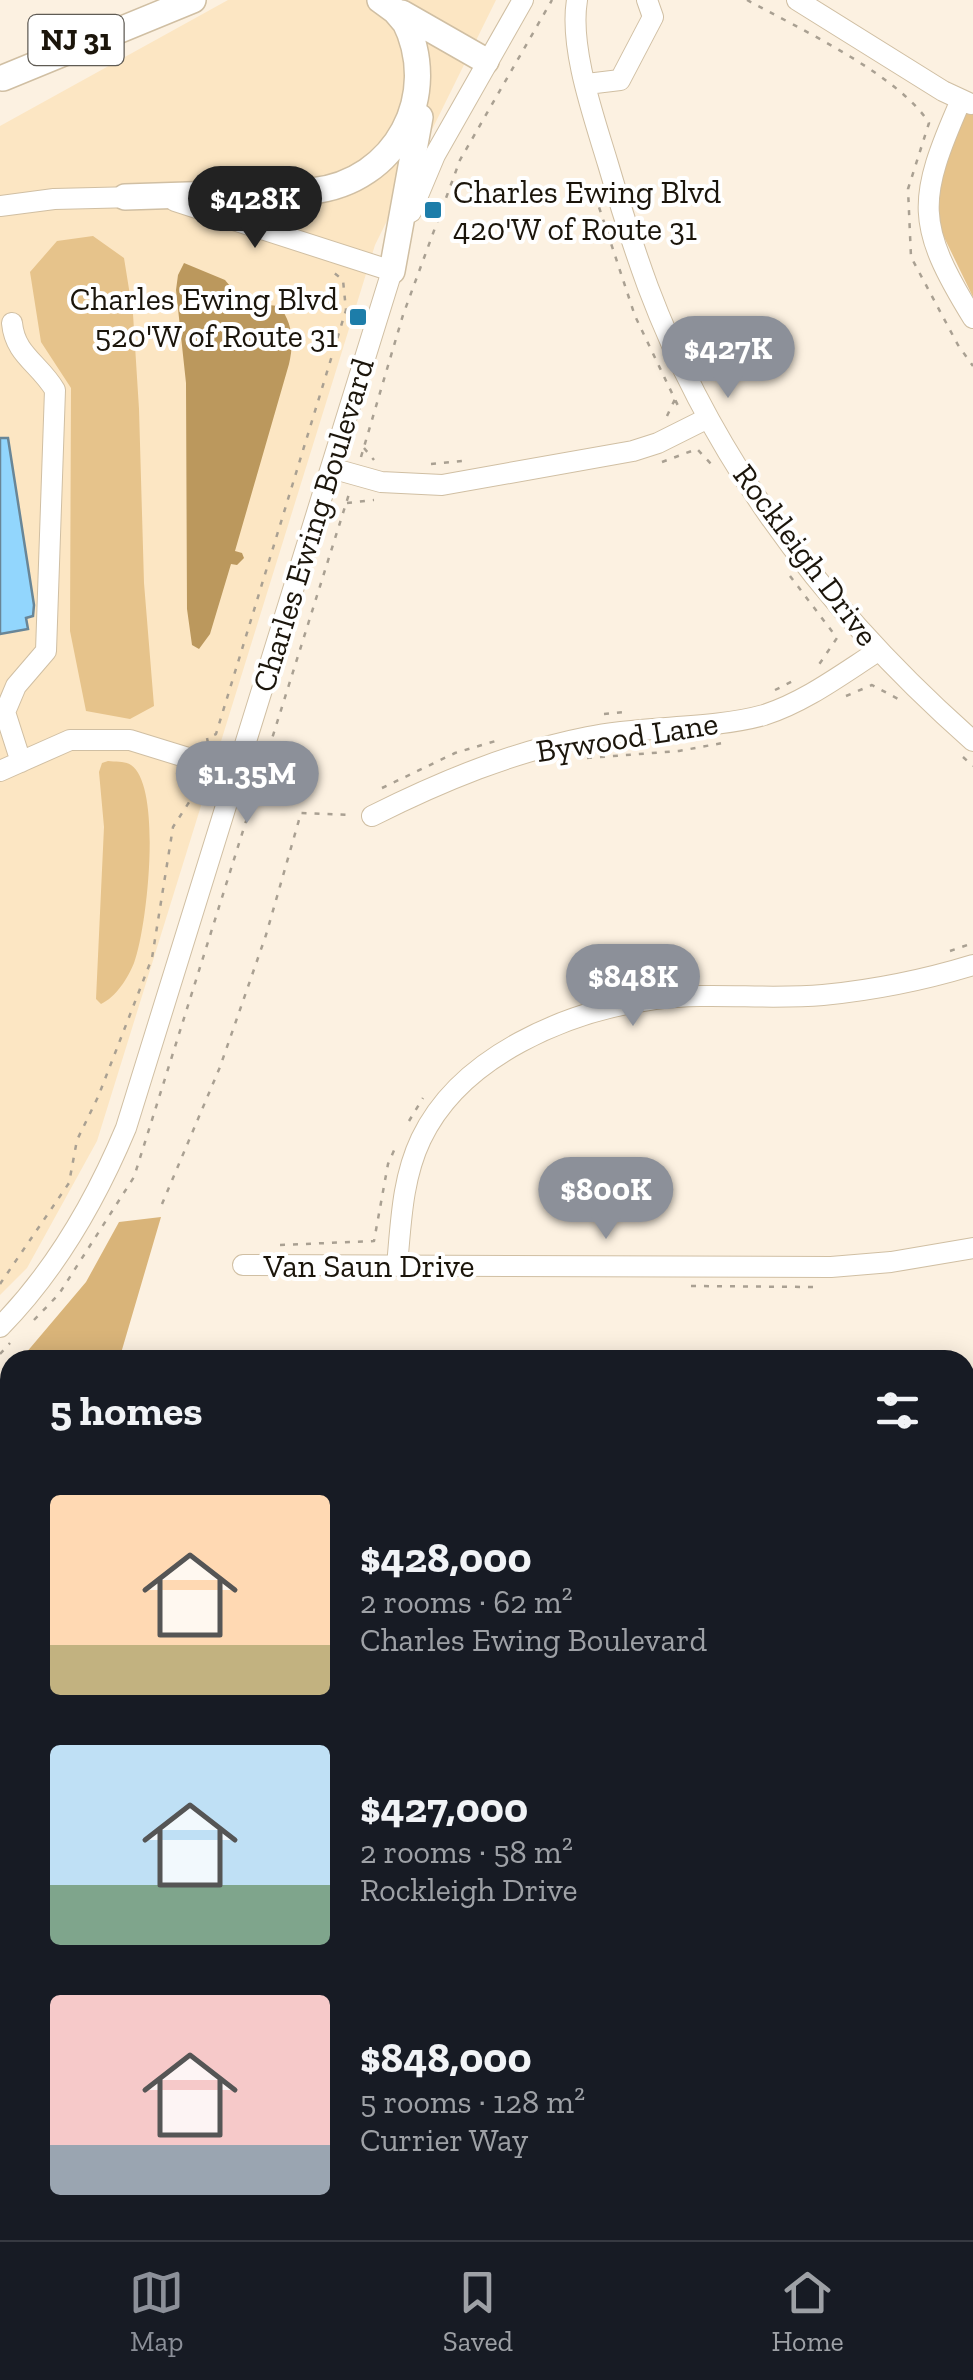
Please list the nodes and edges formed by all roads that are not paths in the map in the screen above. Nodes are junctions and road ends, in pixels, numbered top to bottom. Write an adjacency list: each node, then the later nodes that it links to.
1 (148, 0): 9 (main road, NJ 31)
2 (194, 0): 9 (main road)
3 (523, 0): 8 (street, Charles Ewing Boulevard)
4 (578, 0): 10 (street, Rockleigh Drive)
5 (647, 0): 10 (street)
6 (797, 0): 11 (street)
7 (389, 8): 8 (main road); 12 (main road); 14 (main road)
8 (486, 61): 14 (street, Charles Ewing Boulevard)
9 (2, 79)
10 (587, 84): 17 (street, Rockleigh Drive)
11 (967, 102): 15 (street)
12 (125, 197): 13 (street); 14 (street)
13 (0, 206)
14 (392, 270): 18 (street, Charles Ewing Boulevard)
15 (973, 318)
16 (12, 323): 21 (street)
17 (708, 418): 18 (street); 19 (street, Rockleigh Drive)
18 (331, 468): 23 (street, Charles Ewing Boulevard)
19 (878, 652): 20 (street, Rockleigh Drive); 24 (street, Bywood Lane)
20 (964, 746)
21 (21, 762): 22 (street); 23 (street)
22 (0, 772)
23 (237, 773): 29 (street, Charles Ewing Boulevard)
24 (372, 816)
25 (973, 965): 28 (street)
26 (973, 1248): 28 (street, Van Saun Drive)
27 (243, 1265): 28 (street, Van Saun Drive)
28 (397, 1266)
29 (6, 1334)

